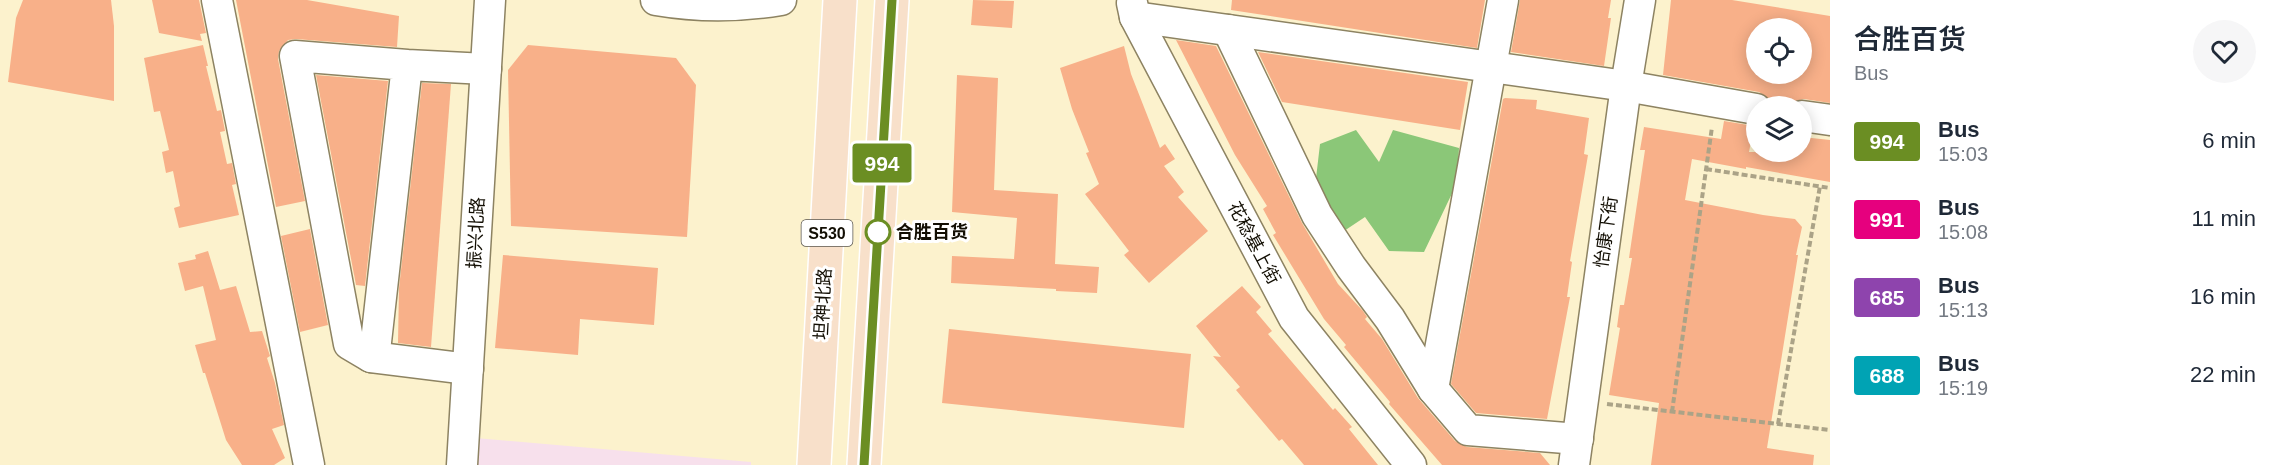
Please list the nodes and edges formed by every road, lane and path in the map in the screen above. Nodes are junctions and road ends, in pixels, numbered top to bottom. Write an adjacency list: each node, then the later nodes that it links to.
1 (217, 0): 30 (street)
2 (490, 0): 13 (street, 振兴北路)
3 (656, 0): 4 (street)
4 (781, 0)
5 (840, 0): 32 (main road, 坦神北路 / S530)
6 (892, 0): 33 (main road, S530)
7 (1503, 0): 12 (street)
8 (1640, 0): 14 (street, 怡康下街)
9 (1133, 9): 10 (street); 34 (street, 花稔基上街)
10 (1228, 30): 12 (street); 24 (street)
11 (407, 65): 13 (street); 22 (street); 22 (street)
12 (1491, 67): 14 (street); 24 (street)
13 (486, 69): 23 (street, 振兴北路)
14 (1626, 86): 15 (street); 25 (street, 怡康下街)
15 (1715, 103): 16 (street); 19 (path)
16 (1746, 108)
17 (1812, 117): 18 (street)
18 (1830, 120)
19 (1706, 169): 20 (path); 26 (path)
20 (1820, 186): 21 (path); 27 (path)
21 (1830, 188)
22 (371, 357): 23 (street)
23 (468, 369): 31 (street, 振兴北路)
24 (1433, 389): 29 (street)
25 (1583, 401): 26 (path); 29 (street, 怡康下街)
26 (1672, 411): 27 (path)
27 (1778, 424): 28 (path)
28 (1830, 430)
29 (1576, 452)
30 (309, 465)
31 (462, 465)
32 (814, 465)
33 (864, 465)
34 (1411, 465)

